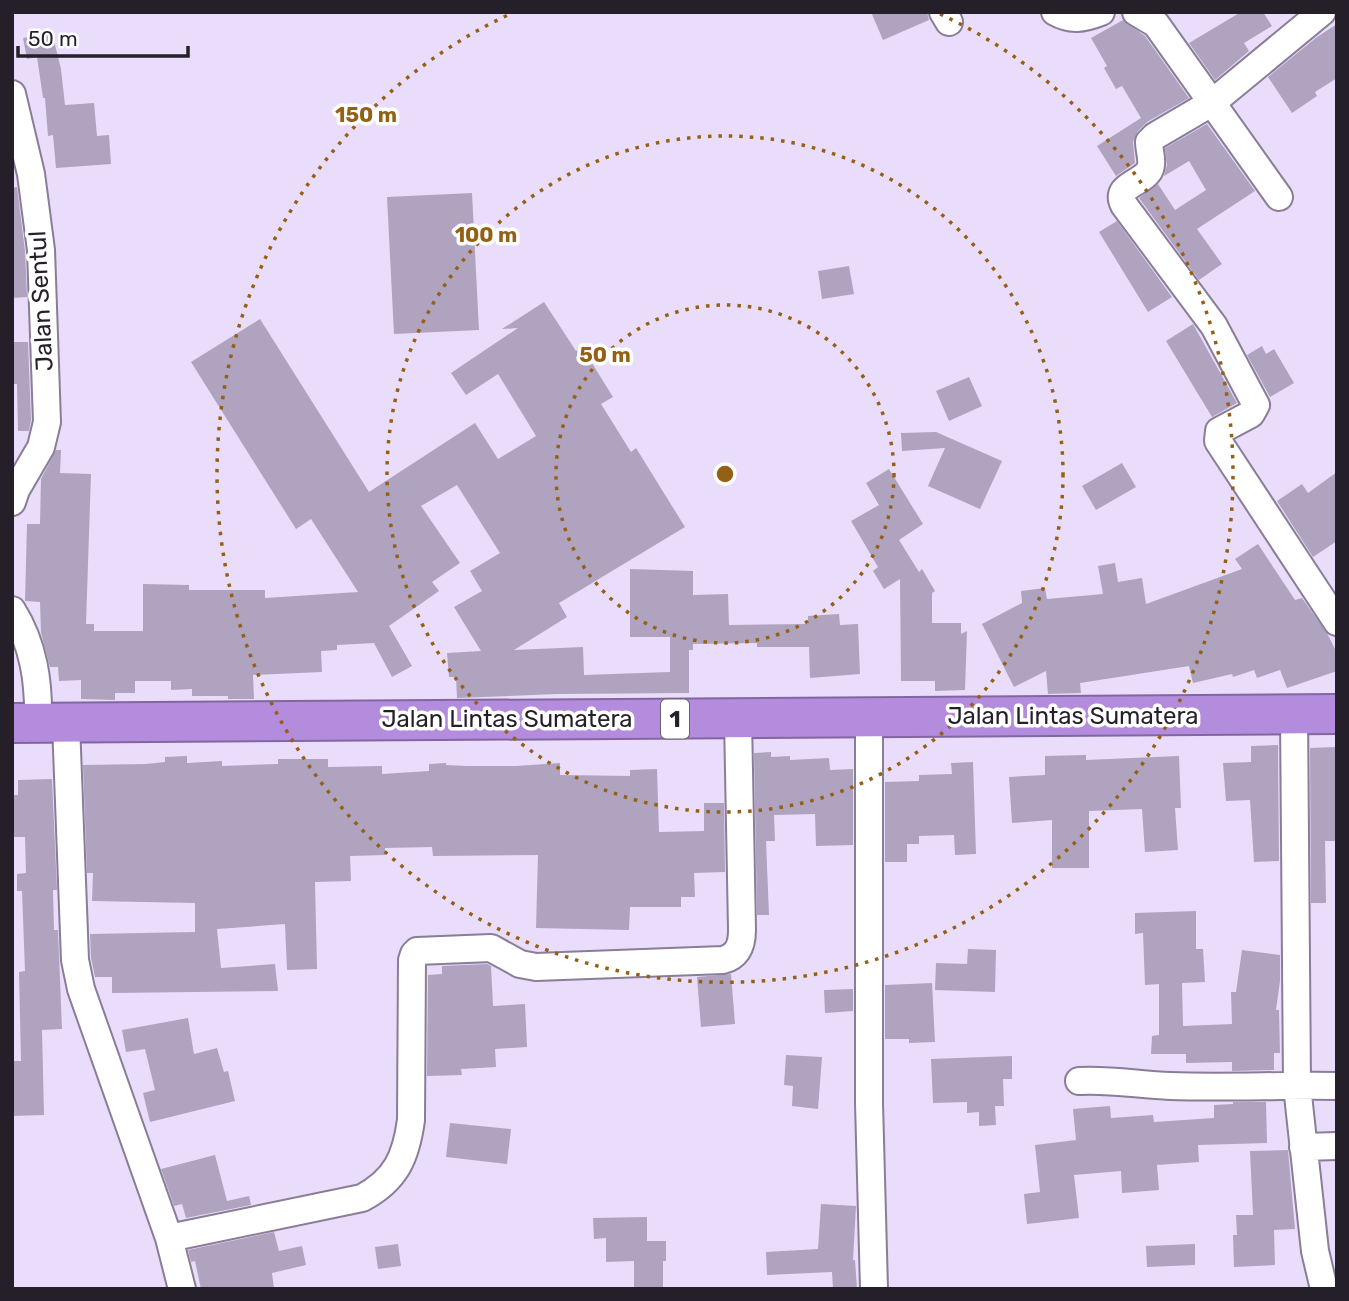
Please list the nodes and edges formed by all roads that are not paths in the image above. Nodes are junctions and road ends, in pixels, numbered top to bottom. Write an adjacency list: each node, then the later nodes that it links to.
1 (1055, 12): 2 (street)
2 (1101, 12)
3 (1136, 12): 6 (street)
4 (1322, 12): 6 (street)
5 (12, 94): 8 (street, Jalan Sentul)
6 (1213, 102): 7 (street); 10 (street)
7 (1279, 197)
8 (12, 502)
9 (12, 610): 15 (street)
10 (1337, 622)
11 (1294, 714): 12 (highway, Jalan Lintas Sumatera / 1); 14 (highway, Jalan Lintas Sumatera / 1); 17 (street)
12 (1337, 714)
13 (738, 718): 14 (highway, Jalan Lintas Sumatera / 1); 15 (highway, Jalan Lintas Sumatera / 1); 21 (street)
14 (869, 718): 23 (street)
15 (39, 723): 21 (street)
16 (1079, 1081): 17 (street)
17 (1297, 1086): 18 (street); 20 (street)
18 (1337, 1086)
19 (1337, 1146): 20 (street)
20 (1303, 1147): 24 (street)
21 (169, 1238): 22 (street)
22 (182, 1289)
23 (874, 1289)
24 (1324, 1289)

